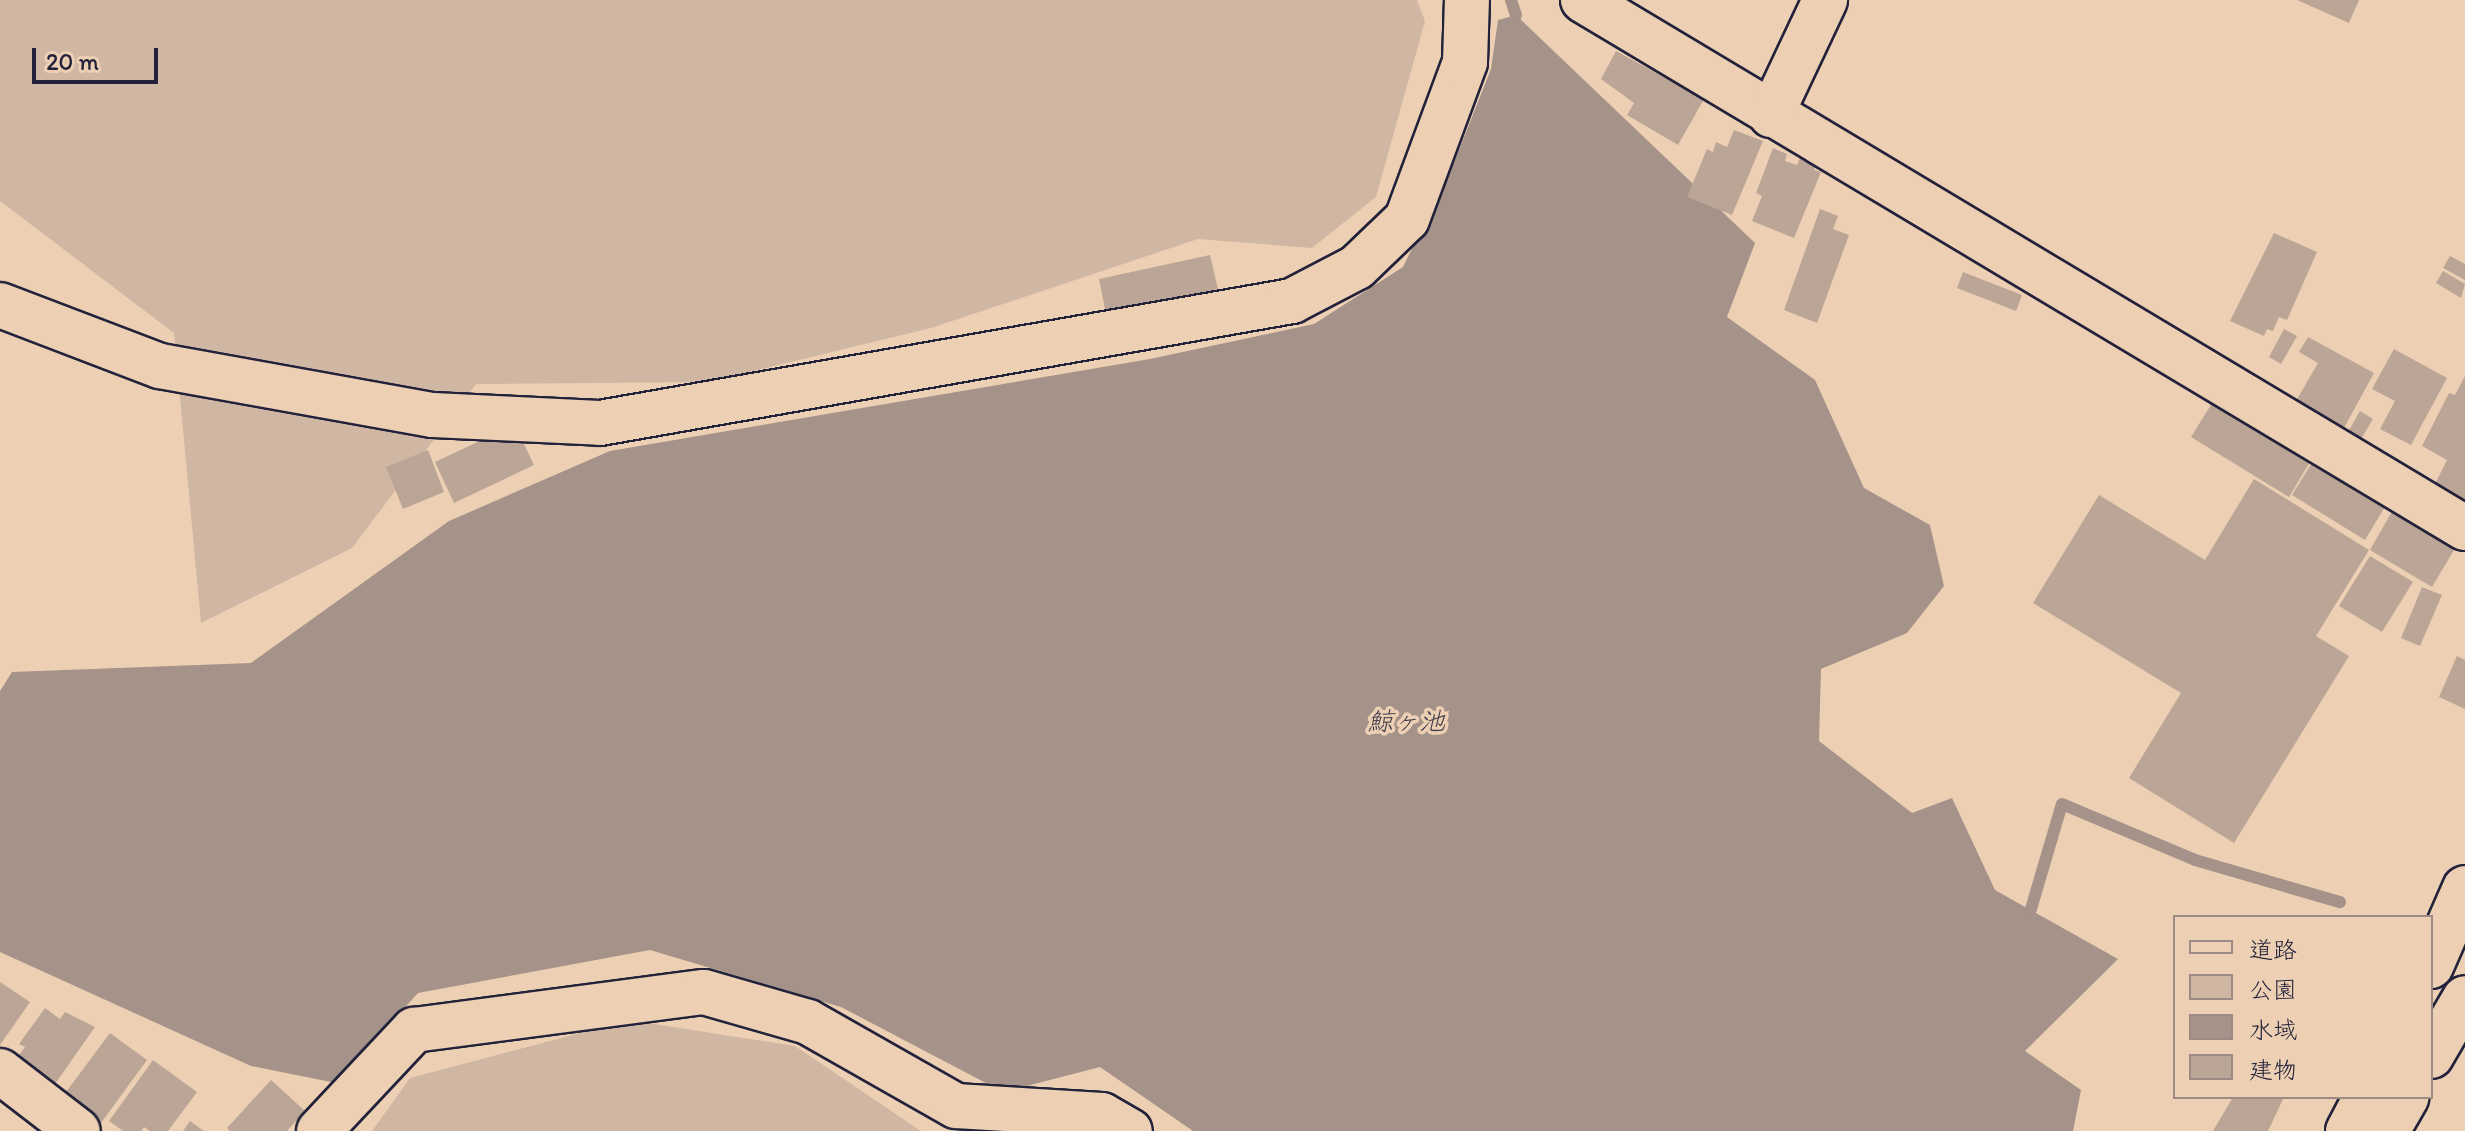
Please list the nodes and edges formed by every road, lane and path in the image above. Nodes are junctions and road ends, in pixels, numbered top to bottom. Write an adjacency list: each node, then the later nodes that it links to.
1 (1467, 0): 5 (main road)
2 (1583, 0): 4 (main road)
3 (1825, 0): 4 (main road)
4 (1771, 115): 6 (main road)
5 (0, 305)
6 (2465, 528)
7 (2465, 888): 8 (main road)
8 (2433, 961)
9 (2465, 998): 10 (main road)
10 (2433, 1053)
11 (0, 1071): 14 (main road)
12 (2365, 1099): 17 (main road)
13 (2406, 1099): 18 (main road)
14 (78, 1131)
15 (319, 1131): 16 (main road)
16 (1130, 1131)
17 (2348, 1131)
18 (2387, 1131)

